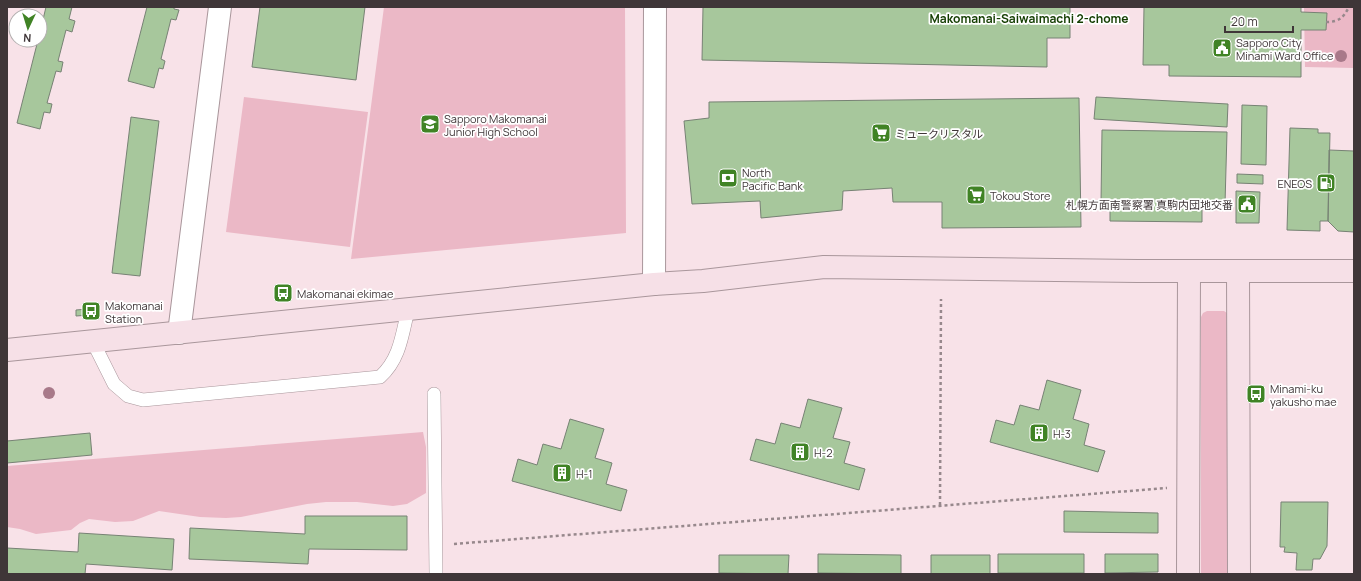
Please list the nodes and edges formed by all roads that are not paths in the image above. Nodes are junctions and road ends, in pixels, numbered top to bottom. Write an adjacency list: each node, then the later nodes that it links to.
1 (220, 7): 8 (street)
2 (655, 7): 6 (street)
3 (1189, 271): 4 (street); 6 (street); 13 (street)
4 (1238, 271): 5 (street); 14 (street)
5 (1354, 271)
6 (654, 284): 7 (street)
7 (408, 310): 8 (street); 9 (lane)
8 (179, 333): 9 (street)
9 (93, 342): 10 (street)
10 (7, 350)
11 (434, 394): 12 (lane)
12 (436, 574)
13 (1188, 574)
14 (1238, 574)

